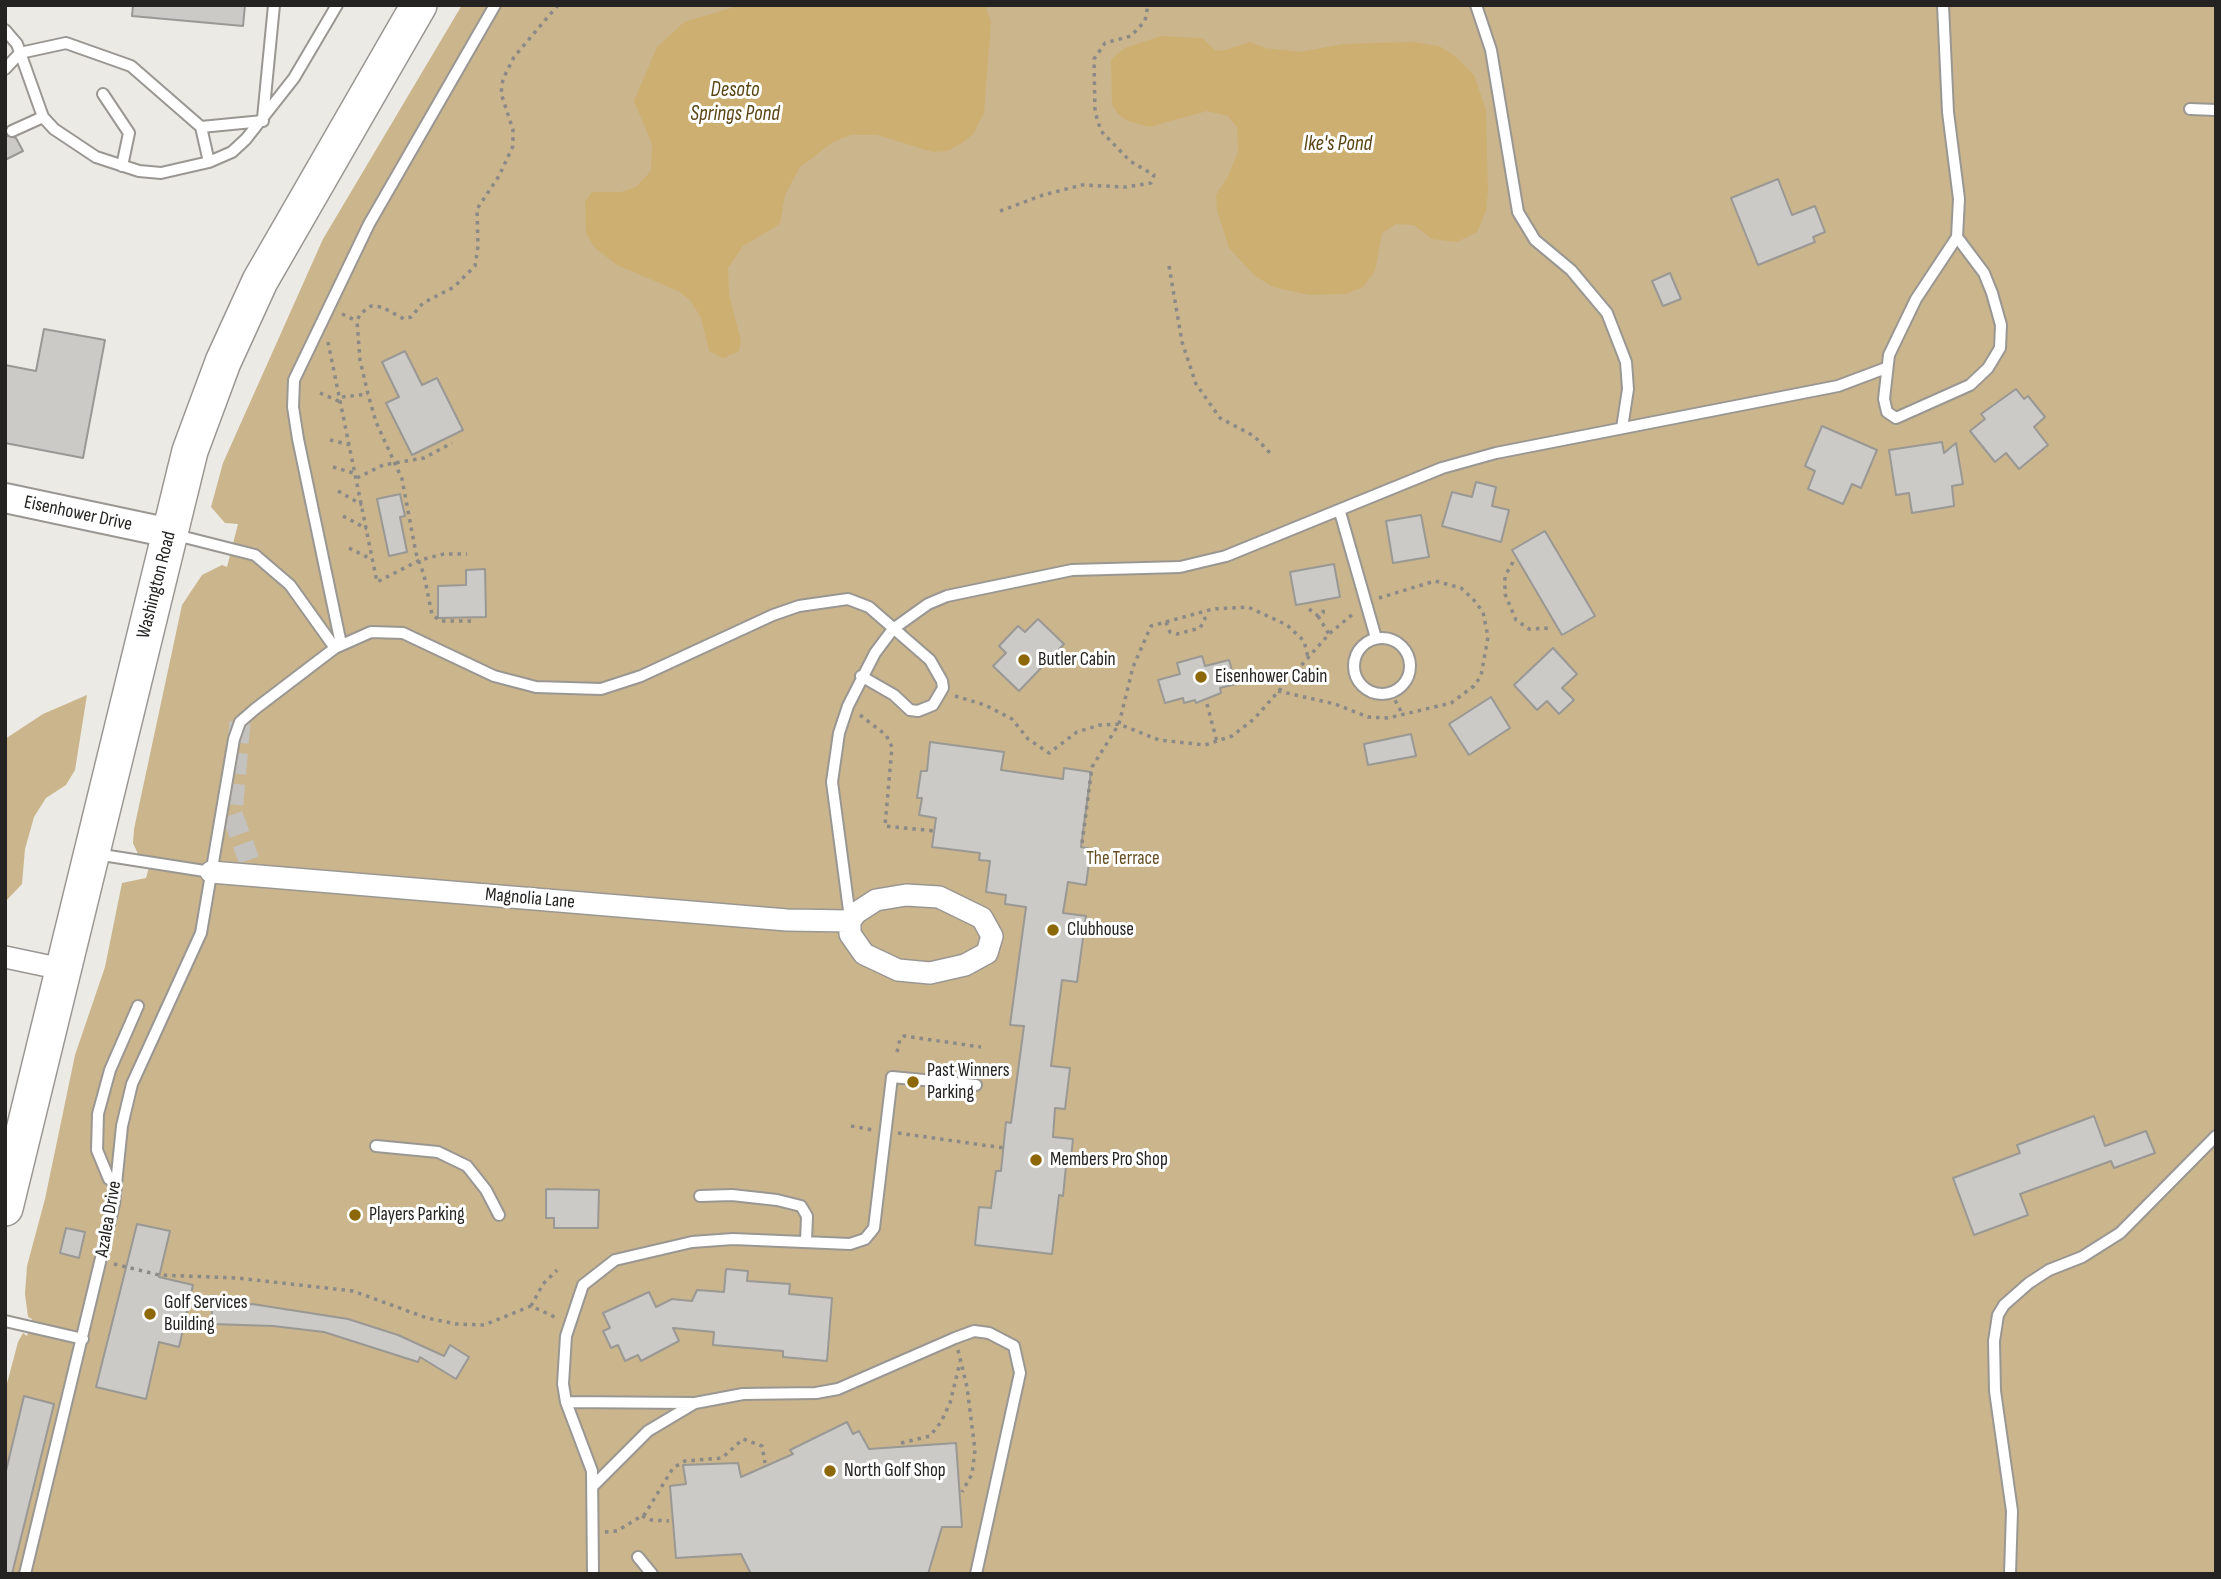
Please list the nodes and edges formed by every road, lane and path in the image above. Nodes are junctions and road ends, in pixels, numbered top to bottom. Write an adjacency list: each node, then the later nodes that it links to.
1 (274, 5): 16 (lane)
2 (337, 5): 16 (lane)
3 (419, 5): 44 (main road, Washington Road)
4 (495, 5): 24 (lane)
5 (558, 5): 27 (path)
6 (1148, 5): 21 (path)
7 (1476, 5): 30 (lane)
8 (1943, 5): 22 (lane)
9 (5, 30): 10 (lane)
10 (20, 53): 11 (lane); 15 (lane); 17 (lane)
11 (5, 69)
12 (103, 94): 20 (lane)
13 (2190, 109): 14 (lane)
14 (2216, 110)
15 (43, 117): 18 (lane); 20 (lane)
16 (263, 121): 17 (lane); 19 (lane)
17 (201, 127): 19 (lane)
18 (12, 131)
19 (209, 162): 20 (lane)
20 (122, 166)
21 (1000, 211)
22 (1958, 237): 25 (lane); 25 (lane)
23 (1168, 266): 34 (path)
24 (328, 308): 28 (path); 61 (lane)
25 (1886, 368): 30 (lane)
26 (320, 393): 29 (path)
27 (368, 394): 28 (path); 35 (path)
28 (341, 397): 29 (path)
29 (343, 403): 33 (path)
30 (1622, 428): 41 (lane)
31 (330, 440): 33 (path)
32 (452, 443): 35 (path)
33 (351, 445): 37 (path)
34 (1271, 454)
35 (395, 463): 37 (path); 48 (path)
36 (333, 467): 37 (path)
37 (357, 476): 40 (path)
38 (338, 491): 40 (path)
39 (5, 498): 44 (street, Eisenhower Drive)
40 (362, 505): 43 (path)
41 (1340, 512): 50 (lane); 58 (lane)
42 (343, 516): 43 (path)
43 (367, 529): 47 (path)
44 (170, 533): 61 (lane, Eisenhower Drive); 74 (main road, Washington Road)
45 (349, 548): 47 (path)
46 (467, 554): 48 (path)
47 (373, 560): 48 (path)
48 (418, 562): 55 (path)
49 (1513, 562): 57 (path)
50 (1367, 604): 59 (path); 60 (lane); 69 (path)
51 (1324, 606): 54 (path)
52 (1309, 609): 54 (path)
53 (1203, 612): 56 (path); 56 (path); 62 (path)
54 (1318, 616): 59 (path)
55 (471, 621)
56 (1166, 622): 70 (path)
57 (1551, 628)
58 (893, 629): 61 (lane); 63 (lane); 63 (lane)
59 (1329, 634): 62 (path)
60 (1376, 638): 65 (lane); 65 (lane)
61 (338, 646): 75 (lane)
62 (1308, 657): 64 (path)
63 (862, 676): 68 (lane)
64 (1278, 691): 69 (path); 71 (path)
65 (1391, 693): 69 (path)
66 (950, 695): 70 (path)
67 (1207, 704): 71 (path)
68 (848, 706): 72 (path); 76 (lane)
69 (1402, 715)
70 (1119, 724): 71 (path); 73 (path)
71 (1217, 742)
72 (934, 831)
73 (1082, 843)
74 (92, 854): 75 (lane); 78 (main road, Washington Road)
75 (211, 872): 76 (street, Magnolia Lane); 89 (lane, Azalea Drive)
76 (850, 921): 76 (street)
77 (5, 957): 78 (street)
78 (62, 969): 91 (main road, Washington Road)
79 (138, 1006): 89 (lane)
80 (981, 1047): 81 (path)
81 (897, 1052)
82 (976, 1085): 93 (lane)
83 (851, 1126): 84 (path)
84 (876, 1130)
85 (889, 1132): 88 (path)
86 (2216, 1136): 116 (lane)
87 (376, 1146): 92 (lane)
88 (1003, 1148)
89 (116, 1183): 100 (lane, Azalea Drive)
90 (700, 1196): 93 (lane)
91 (5, 1208)
92 (499, 1216)
93 (806, 1242): 98 (lane)
94 (113, 1264): 96 (path)
95 (557, 1270): 96 (path)
96 (531, 1306): 98 (path)
97 (5, 1321): 100 (lane)
98 (569, 1324): 102 (lane)
99 (955, 1338): 101 (path); 103 (lane); 115 (lane)
100 (83, 1339): 112 (lane, Azalea Drive)
101 (960, 1360): 104 (path); 107 (path)
102 (566, 1402): 103 (lane); 106 (lane)
103 (695, 1403): 106 (lane)
104 (901, 1443)
105 (765, 1463): 108 (path)
106 (594, 1485): 110 (lane)
107 (962, 1492)
108 (642, 1516): 109 (path); 110 (path)
109 (669, 1521)
110 (593, 1532): 113 (lane)
111 (638, 1557): 114 (lane)
112 (25, 1574)
113 (593, 1574)
114 (652, 1574)
115 (976, 1574)
116 (2010, 1574)

